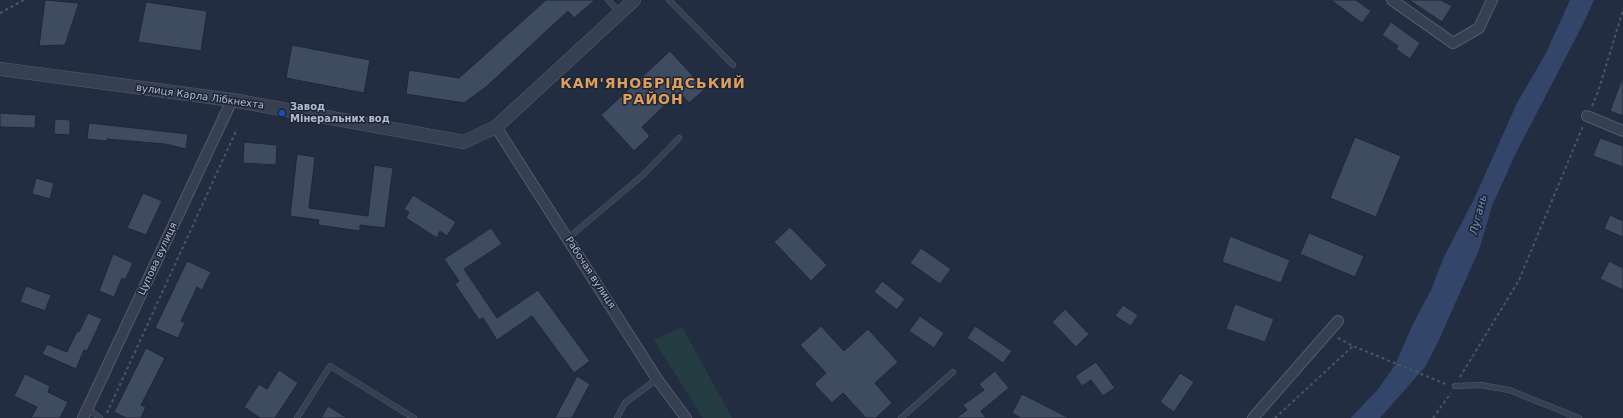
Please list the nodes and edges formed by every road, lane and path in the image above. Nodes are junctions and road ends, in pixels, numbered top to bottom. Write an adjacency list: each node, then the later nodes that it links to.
1 (24, 0): 8 (path)
2 (608, 0): 9 (lane)
3 (634, 0): 9 (street, вулиця Карла Лібкнехта)
4 (669, 0): 10 (lane)
5 (1392, 0): 6 (street)
6 (1492, 0)
7 (1623, 10): 13 (path)
8 (0, 13)
9 (620, 13): 14 (street, вулиця Карла Лібкнехта)
10 (733, 65)
11 (0, 69): 12 (street, вулиця Карла Лібкнехта)
12 (232, 100): 14 (street, вулиця Карла Лібкнехта); 25 (street, Цупова вулиця)
13 (1587, 116): 16 (street); 24 (path)
14 (496, 127): 18 (street, Рабочая вулиця)
15 (238, 129): 27 (path)
16 (1623, 131)
17 (679, 138): 18 (lane)
18 (567, 239): 23 (street, Рабочая вулиця)
19 (1338, 321): 20 (street)
20 (1329, 332): 21 (path); 33 (street)
21 (1353, 346): 24 (path); 34 (path)
22 (953, 372): 32 (lane)
23 (657, 379): 30 (lane); 31 (street, Рабочая вулиця)
24 (1455, 386): 35 (path); 36 (lane)
25 (85, 413): 26 (lane)
26 (100, 418)
27 (104, 418)
28 (296, 418): 29 (lane)
29 (414, 418)
30 (617, 418)
31 (686, 418)
32 (901, 418)
33 (1253, 418)
34 (1275, 418)
35 (1433, 418)
36 (1579, 418)

